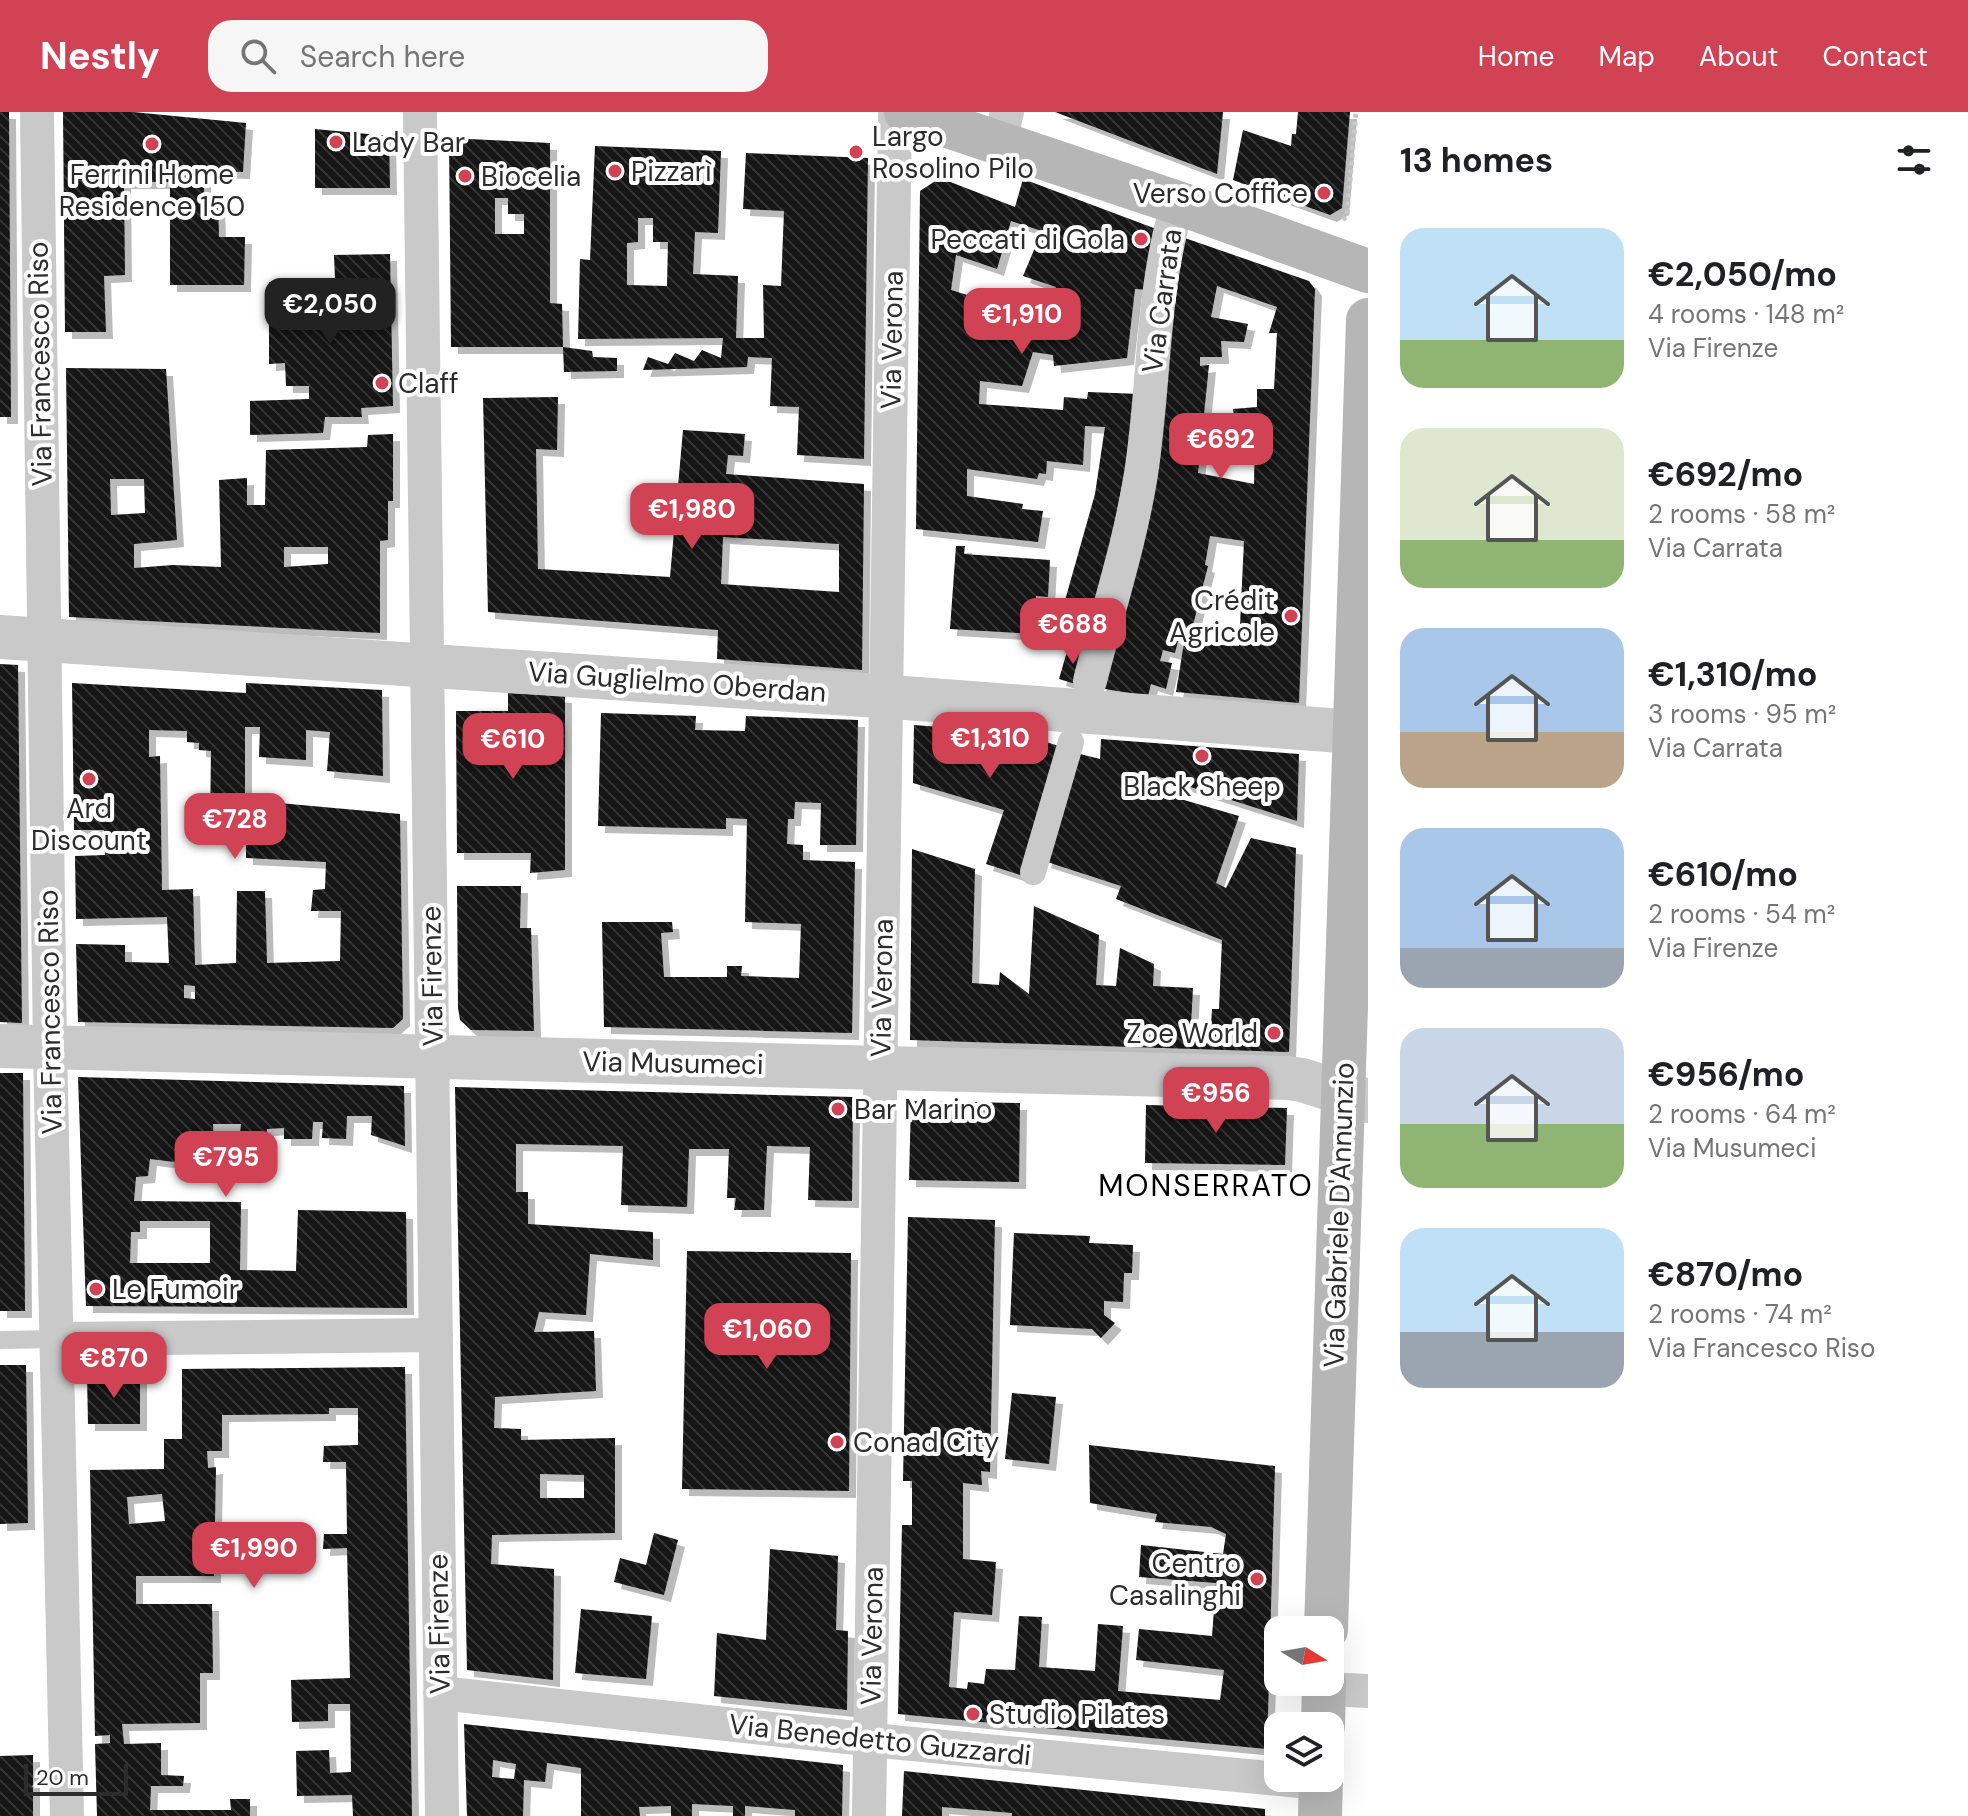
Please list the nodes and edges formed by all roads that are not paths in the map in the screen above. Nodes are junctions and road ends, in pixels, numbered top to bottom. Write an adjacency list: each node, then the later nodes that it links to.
1 (37, 112): 10 (street, Via Francesco Riso)
2 (895, 112): 13 (street, Via Verona)
3 (906, 112): 5 (main road)
4 (421, 124): 11 (street, Via Firenze)
5 (1003, 127): 6 (main road)
6 (1178, 203): 7 (main road); 12 (street, Via Carrata)
7 (1368, 271)
8 (1368, 320): 14 (main road, Via Gabriele D'Annunzio)
9 (0, 637): 10 (street, Via Guglielmo Oberdan)
10 (43, 640): 11 (street, Via Guglielmo Oberdan); 18 (street, Via Francesco Riso)
11 (428, 665): 13 (street, Via Guglielmo Oberdan); 19 (street, Via Firenze)
12 (1090, 681)
13 (886, 697): 14 (street, Via Guglielmo Oberdan); 20 (street, Via Verona)
14 (1355, 732): 21 (main road, Via Gabriele D'Annunzio)
15 (1071, 742): 16 (street)
16 (1033, 872)
17 (0, 1046): 18 (street, Via Musumeci)
18 (50, 1048): 19 (street, Via Musumeci); 23 (street, Via Francesco Riso)
19 (432, 1057): 20 (street, Via Musumeci); 22 (street, Via Firenze)
20 (881, 1068): 21 (street, Via Musumeci); 29 (street, Via Verona)
21 (1356, 1097): 25 (main road, Via Gabriele D'Annunzio)
22 (436, 1335): 23 (street); 27 (street, Via Firenze)
23 (56, 1339): 24 (lane); 31 (street, Via Francesco Riso)
24 (0, 1340)
25 (1327, 1616)
26 (1368, 1691): 28 (street)
27 (440, 1693): 29 (street, Via Benedetto Guzzardi); 32 (street, Via Firenze)
28 (1324, 1699)
29 (870, 1739): 30 (street, Via Benedetto Guzzardi); 33 (street, Via Verona)
30 (1264, 1785)
31 (67, 1816)
32 (442, 1816)
33 (869, 1816)

